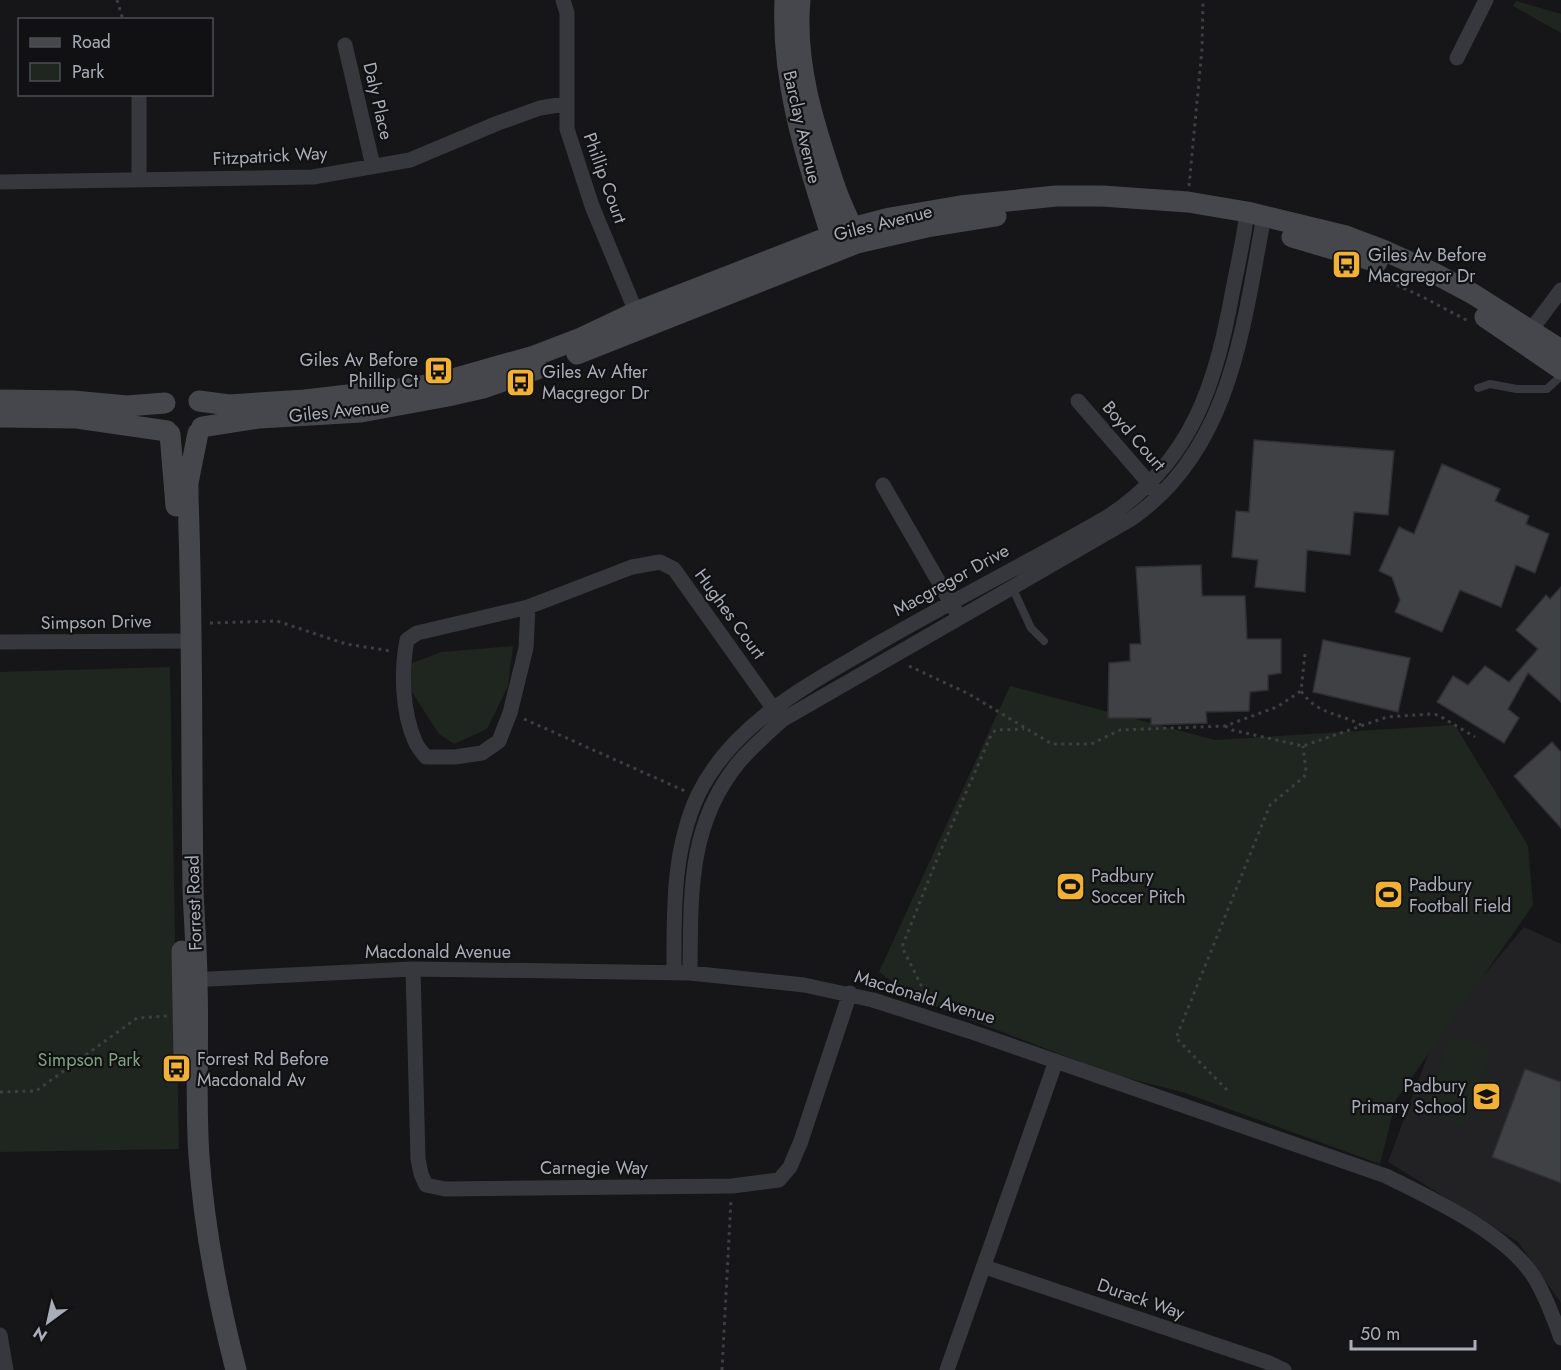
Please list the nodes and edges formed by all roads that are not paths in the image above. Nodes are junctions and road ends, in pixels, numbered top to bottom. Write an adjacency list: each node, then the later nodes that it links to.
1 (563, 0): 8 (street, Phillip Court)
2 (785, 0): 14 (street, Barclay Avenue)
3 (800, 0): 13 (street, Barclay Avenue)
4 (1486, 0): 6 (street)
5 (345, 45): 9 (street, Daly Place)
6 (1457, 58)
7 (139, 96): 10 (street)
8 (565, 104): 9 (street, Fitzpatrick Way); 16 (street, Phillip Court)
9 (373, 166): 10 (street, Fitzpatrick Way)
10 (139, 179): 11 (street, Fitzpatrick Way)
11 (0, 182)
12 (1254, 221): 13 (street, Giles Avenue); 13 (street, Giles Avenue); 17 (street, Giles Avenue); 29 (street, Macgregor Drive); 31 (street, Macgregor Drive)
13 (855, 236): 14 (street, Giles Avenue)
14 (834, 243): 16 (street, Giles Avenue)
15 (1561, 290): 17 (street)
16 (639, 320): 23 (street, Giles Avenue); 27 (street, Giles Avenue)
17 (1527, 336): 18 (street, Giles Avenue); 19 (street, Giles Avenue)
18 (1561, 350)
19 (1561, 369)
20 (1561, 376): 21 (lane)
21 (1478, 388)
22 (0, 400): 25 (street)
23 (199, 400): 25 (street); 27 (street)
24 (1078, 401): 29 (street, Boyd Court)
25 (165, 404): 28 (street)
26 (0, 417): 28 (street)
27 (200, 430): 28 (street); 36 (street, Forrest Road)
28 (169, 432): 36 (street, Forrest Road)
29 (1149, 483): 31 (street, Boyd Court); 33 (street, Macgregor Drive)
30 (883, 485): 33 (street)
31 (1161, 496): 32 (street, Macgregor Drive)
32 (1012, 587): 35 (street, Macgregor Drive); 37 (lane)
33 (950, 602): 35 (street); 39 (street, Macgregor Drive)
34 (528, 607): 34 (street, Hughes Court); 39 (street, Hughes Court)
35 (959, 617): 39 (street, Macgregor Drive)
36 (185, 640): 38 (street, Simpson Drive); 43 (street, Forrest Road)
37 (1044, 641)
38 (0, 642)
39 (777, 714): 41 (street, Macgregor Drive); 42 (street, Macgregor Drive)
40 (413, 969): 41 (street, Macdonald Avenue); 43 (street, Macdonald Avenue); 44 (street, Carnegie Way)
41 (674, 973): 42 (street, Macdonald Avenue)
42 (690, 973): 44 (street, Macdonald Avenue)
43 (190, 980): 50 (street, Forrest Road); 51 (street, Forrest Road)
44 (850, 993): 45 (street, Macdonald Avenue)
45 (1056, 1061): 46 (street); 48 (street, Macdonald Avenue)
46 (985, 1267): 52 (street); 53 (street, Durack Way)
47 (0, 1335): 49 (street)
48 (1561, 1338)
49 (6, 1370)
50 (225, 1370)
51 (236, 1370)
52 (947, 1370)
53 (1284, 1370)

